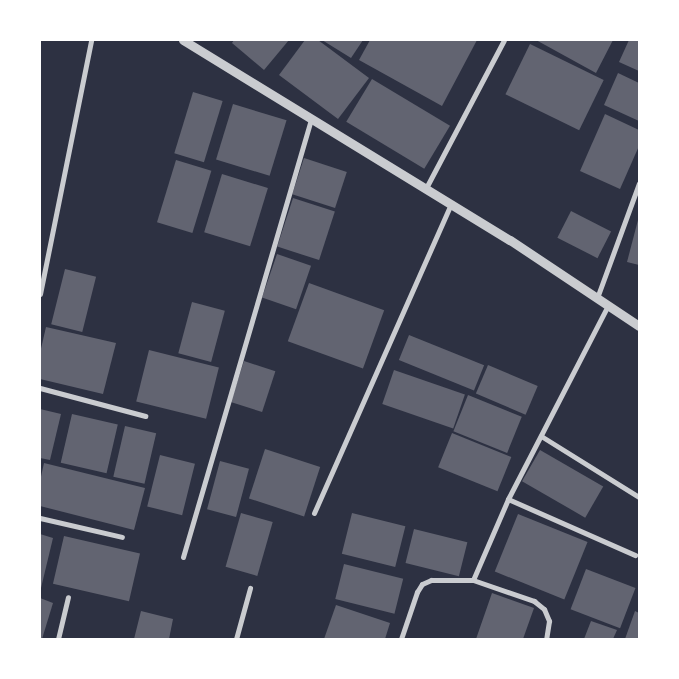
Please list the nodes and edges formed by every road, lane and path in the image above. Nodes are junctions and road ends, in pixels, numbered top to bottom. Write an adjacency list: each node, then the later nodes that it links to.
1 (91, 40): 8 (street)
2 (183, 40): 4 (street)
3 (504, 40): 6 (street)
4 (311, 118): 6 (street); 21 (street)
5 (639, 183): 9 (street)
6 (426, 188): 7 (street)
7 (451, 204): 9 (street); 17 (street)
8 (40, 294)
9 (597, 298): 10 (street)
10 (608, 305): 11 (street); 14 (street)
11 (639, 326)
12 (40, 388): 13 (street)
13 (145, 416)
14 (541, 436): 15 (street); 16 (street)
15 (639, 497)
16 (508, 499): 20 (street); 22 (street)
17 (314, 513)
18 (40, 518): 19 (street)
19 (122, 537)
20 (635, 555)
21 (183, 557)
22 (473, 580): 27 (street); 28 (street)
23 (250, 588): 26 (street)
24 (68, 597): 25 (street)
25 (58, 639)
26 (236, 639)
27 (401, 639)
28 (546, 639)

